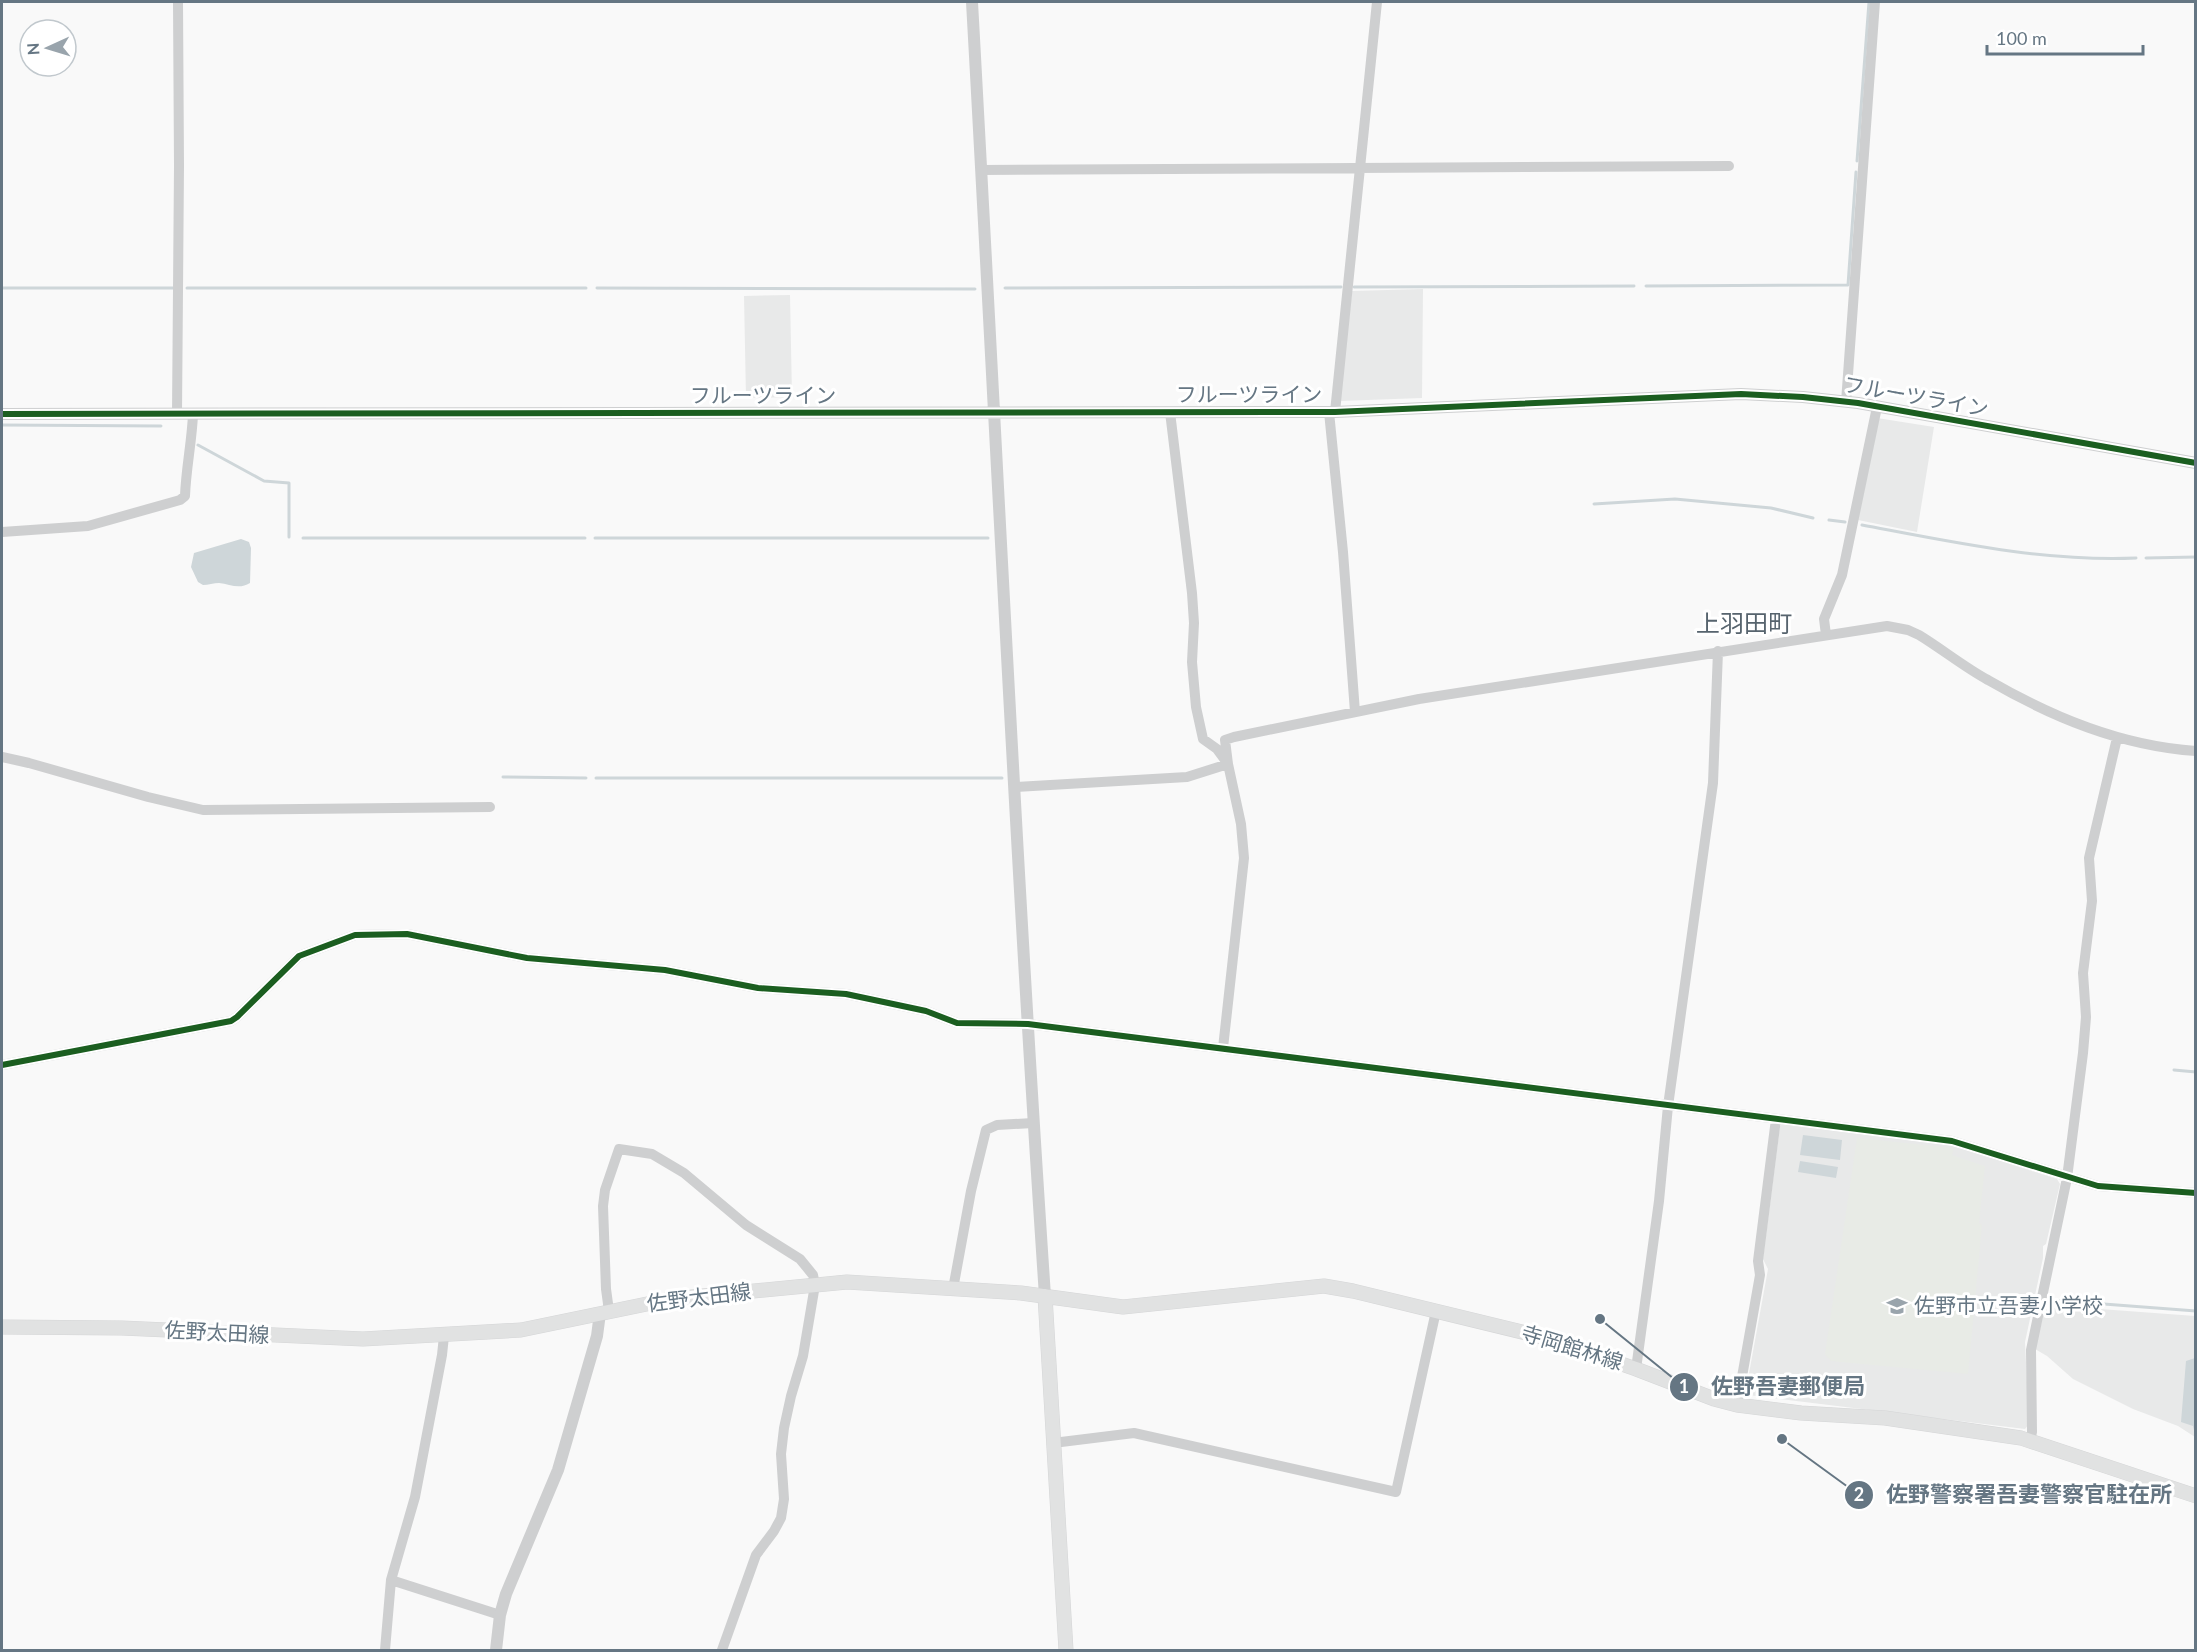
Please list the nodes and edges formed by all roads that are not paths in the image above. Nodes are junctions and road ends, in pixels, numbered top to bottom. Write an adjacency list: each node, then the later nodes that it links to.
1 (178, 2): 14 (street)
2 (972, 2): 7 (street)
3 (1377, 2): 6 (street)
4 (1875, 2): 8 (street)
5 (1729, 166): 6 (street)
6 (1359, 168): 7 (street); 12 (street)
7 (981, 170): 10 (street)
8 (1846, 402): 9 (street, フルーツライン); 12 (street, フルーツライン)
9 (1877, 407): 16 (street, フルーツライン); 18 (street)
10 (995, 411): 11 (street, フルーツライン); 15 (street, フルーツライン); 25 (street)
11 (1170, 412): 12 (street, フルーツライン); 24 (street)
12 (1332, 412): 20 (street)
13 (2, 414): 14 (street, フルーツライン)
14 (177, 414): 15 (street, フルーツライン)
15 (193, 414): 17 (street)
16 (2196, 463)
17 (2, 532)
18 (1826, 635): 19 (street); 21 (street)
19 (1718, 651): 20 (street); 30 (street)
20 (1355, 712): 24 (street)
21 (2116, 738): 22 (street); 33 (street)
22 (2196, 751)
23 (2, 757): 26 (street)
24 (1228, 764): 25 (street); 28 (street)
25 (1014, 787): 27 (street)
26 (490, 807)
27 (1028, 1024): 28 (street); 29 (street); 32 (street)
28 (1223, 1048): 30 (street)
29 (2, 1065)
30 (1668, 1106): 31 (street); 42 (street)
31 (1776, 1119): 33 (street); 43 (street)
32 (1033, 1123): 36 (street); 37 (street)
33 (2067, 1178): 34 (street); 44 (street)
34 (2196, 1193)
35 (815, 1285): 36 (main road, 佐野太田線); 39 (main road, 佐野太田線); 39 (street); 51 (street)
36 (953, 1289): 37 (main road, 佐野太田線)
37 (1045, 1296): 38 (main road, 寺岡館林線); 45 (main road)
38 (1436, 1311): 42 (main road, 寺岡館林線); 45 (street)
39 (604, 1312): 41 (main road, 佐野太田線); 48 (street)
40 (2, 1327): 41 (main road, 佐野太田線)
41 (444, 1336): 47 (street)
42 (1636, 1369): 43 (main road, 寺岡館林線)
43 (1737, 1405): 44 (main road, 寺岡館林線)
44 (2030, 1441): 46 (main road, 寺岡館林線)
45 (1053, 1443): 52 (main road)
46 (2196, 1496)
47 (392, 1580): 48 (street); 49 (street)
48 (500, 1615): 50 (street)
49 (385, 1650)
50 (496, 1650)
51 (722, 1650)
52 (1066, 1650)

